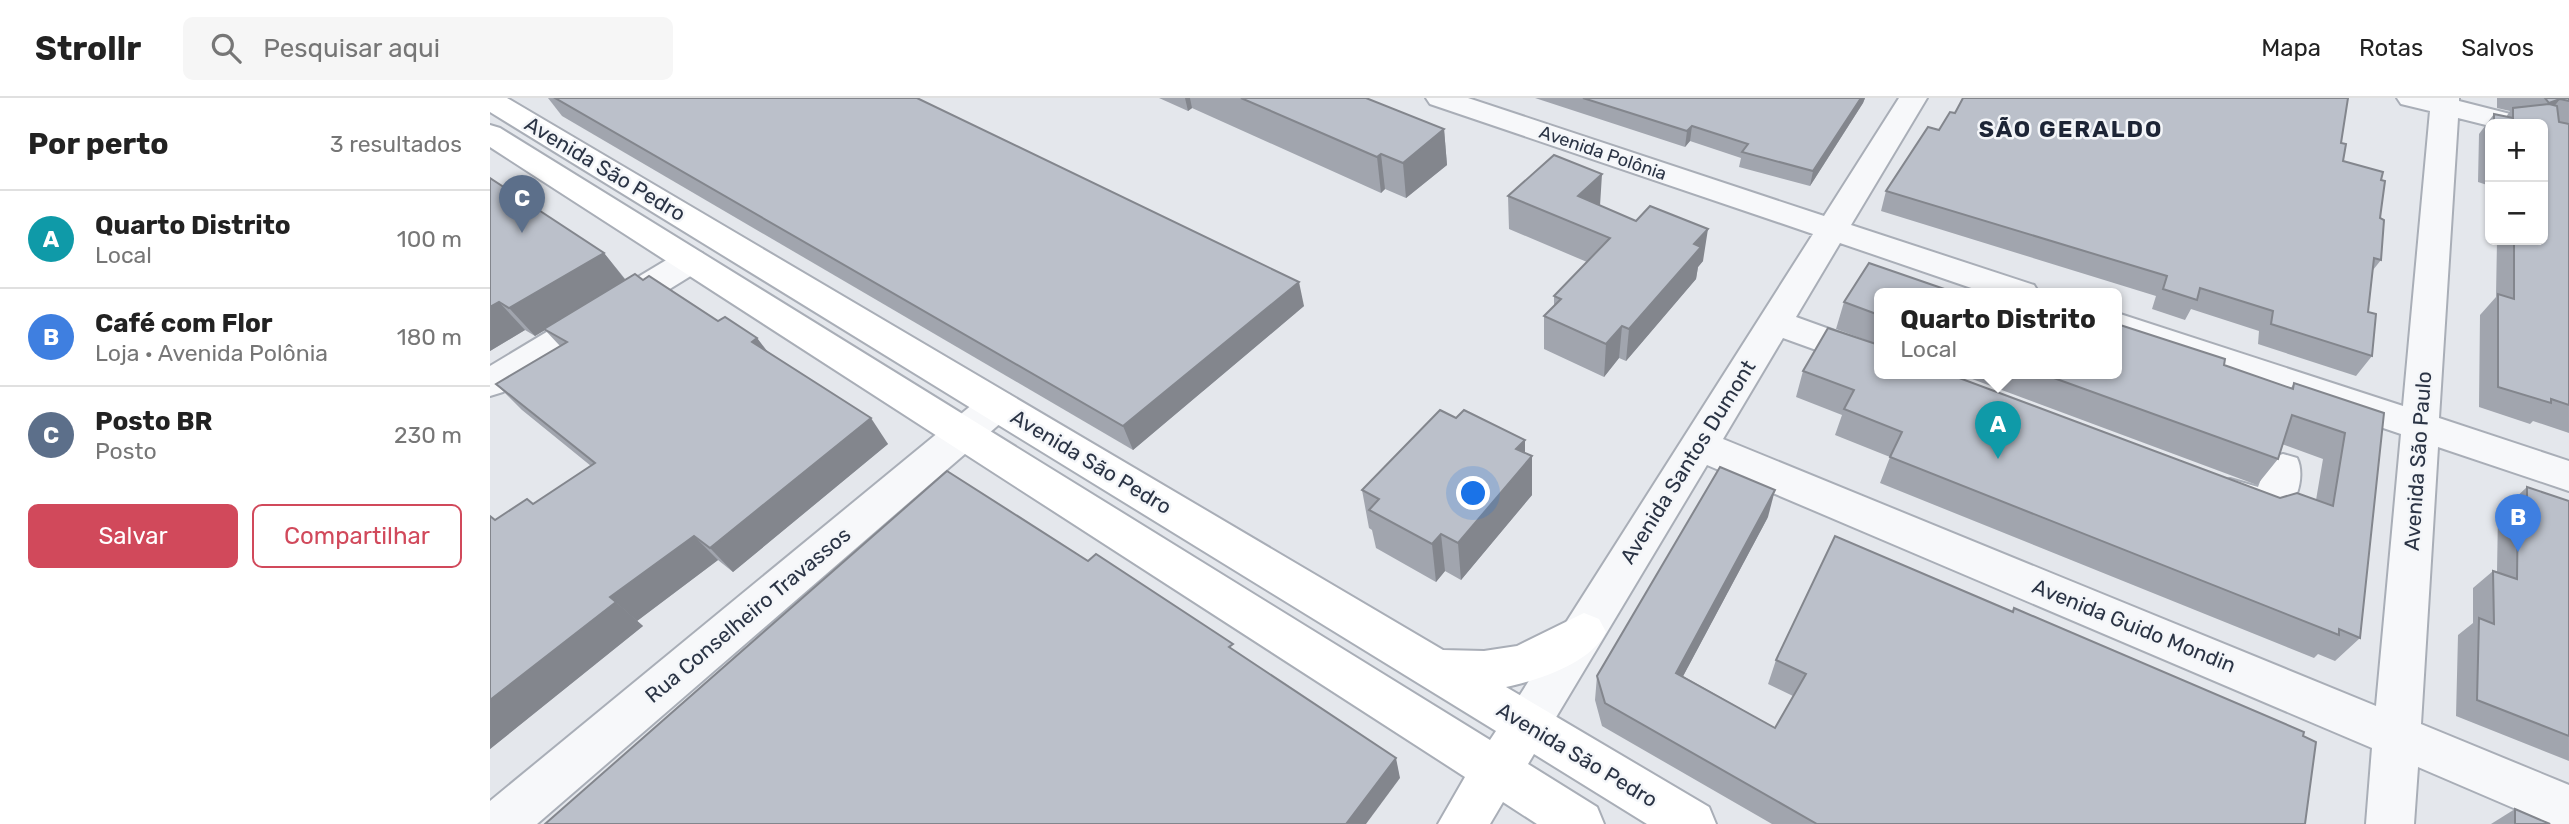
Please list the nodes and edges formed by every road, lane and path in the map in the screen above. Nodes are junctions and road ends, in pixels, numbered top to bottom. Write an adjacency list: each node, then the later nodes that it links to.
1 (1440, 98): 7 (street, Avenida Polônia)
2 (1913, 98): 8 (street, Avenida Santos Dumont)
3 (490, 100): 16 (street, Avenida São Pedro)
4 (2433, 101): 5 (street); 17 (street, Avenida São Paulo)
5 (2498, 119)
6 (490, 134): 9 (street, Avenida São Pedro)
7 (1767, 208): 8 (street, Avenida Polônia); 10 (street, Avenida Polônia)
8 (1832, 229): 10 (street, Avenida Santos Dumont); 11 (street, Avenida Polônia)
9 (690, 261): 15 (street); 18 (street, Avenida São Pedro)
10 (1809, 267): 12 (street, Avenida Santos Dumont)
11 (2007, 288)
12 (1775, 322): 14 (street); 19 (street, Avenida Santos Dumont)
13 (2122, 326): 17 (street)
14 (1874, 360)
15 (490, 383)
16 (997, 405): 18 (street, Rua Conselheiro Travassos); 24 (street, Avenida São Pedro)
17 (2420, 426): 21 (street); 26 (street, Avenida São Paulo)
18 (964, 434): 27 (street, Avenida São Pedro); 29 (street, Rua Conselheiro Travassos)
19 (1698, 445): 23 (street, Avenida Santos Dumont); 26 (street, Avenida Guido Mondin)
20 (2283, 469): 22 (street)
21 (2569, 476)
22 (2195, 480)
23 (1584, 632): 24 (street); 25 (street, Avenida Santos Dumont)
24 (1436, 670): 25 (street, Avenida São Pedro)
25 (1527, 724): 27 (street, Avenida Santos Dumont); 32 (street, Avenida São Pedro)
26 (2397, 735): 28 (street, Avenida Guido Mondin); 33 (street, Avenida São Paulo)
27 (1496, 771): 30 (street, Avenida Santos Dumont); 31 (street, Avenida São Pedro)
28 (2569, 807)
29 (500, 824)
30 (1462, 824)
31 (1580, 824)
32 (1692, 824)
33 (2390, 824)

